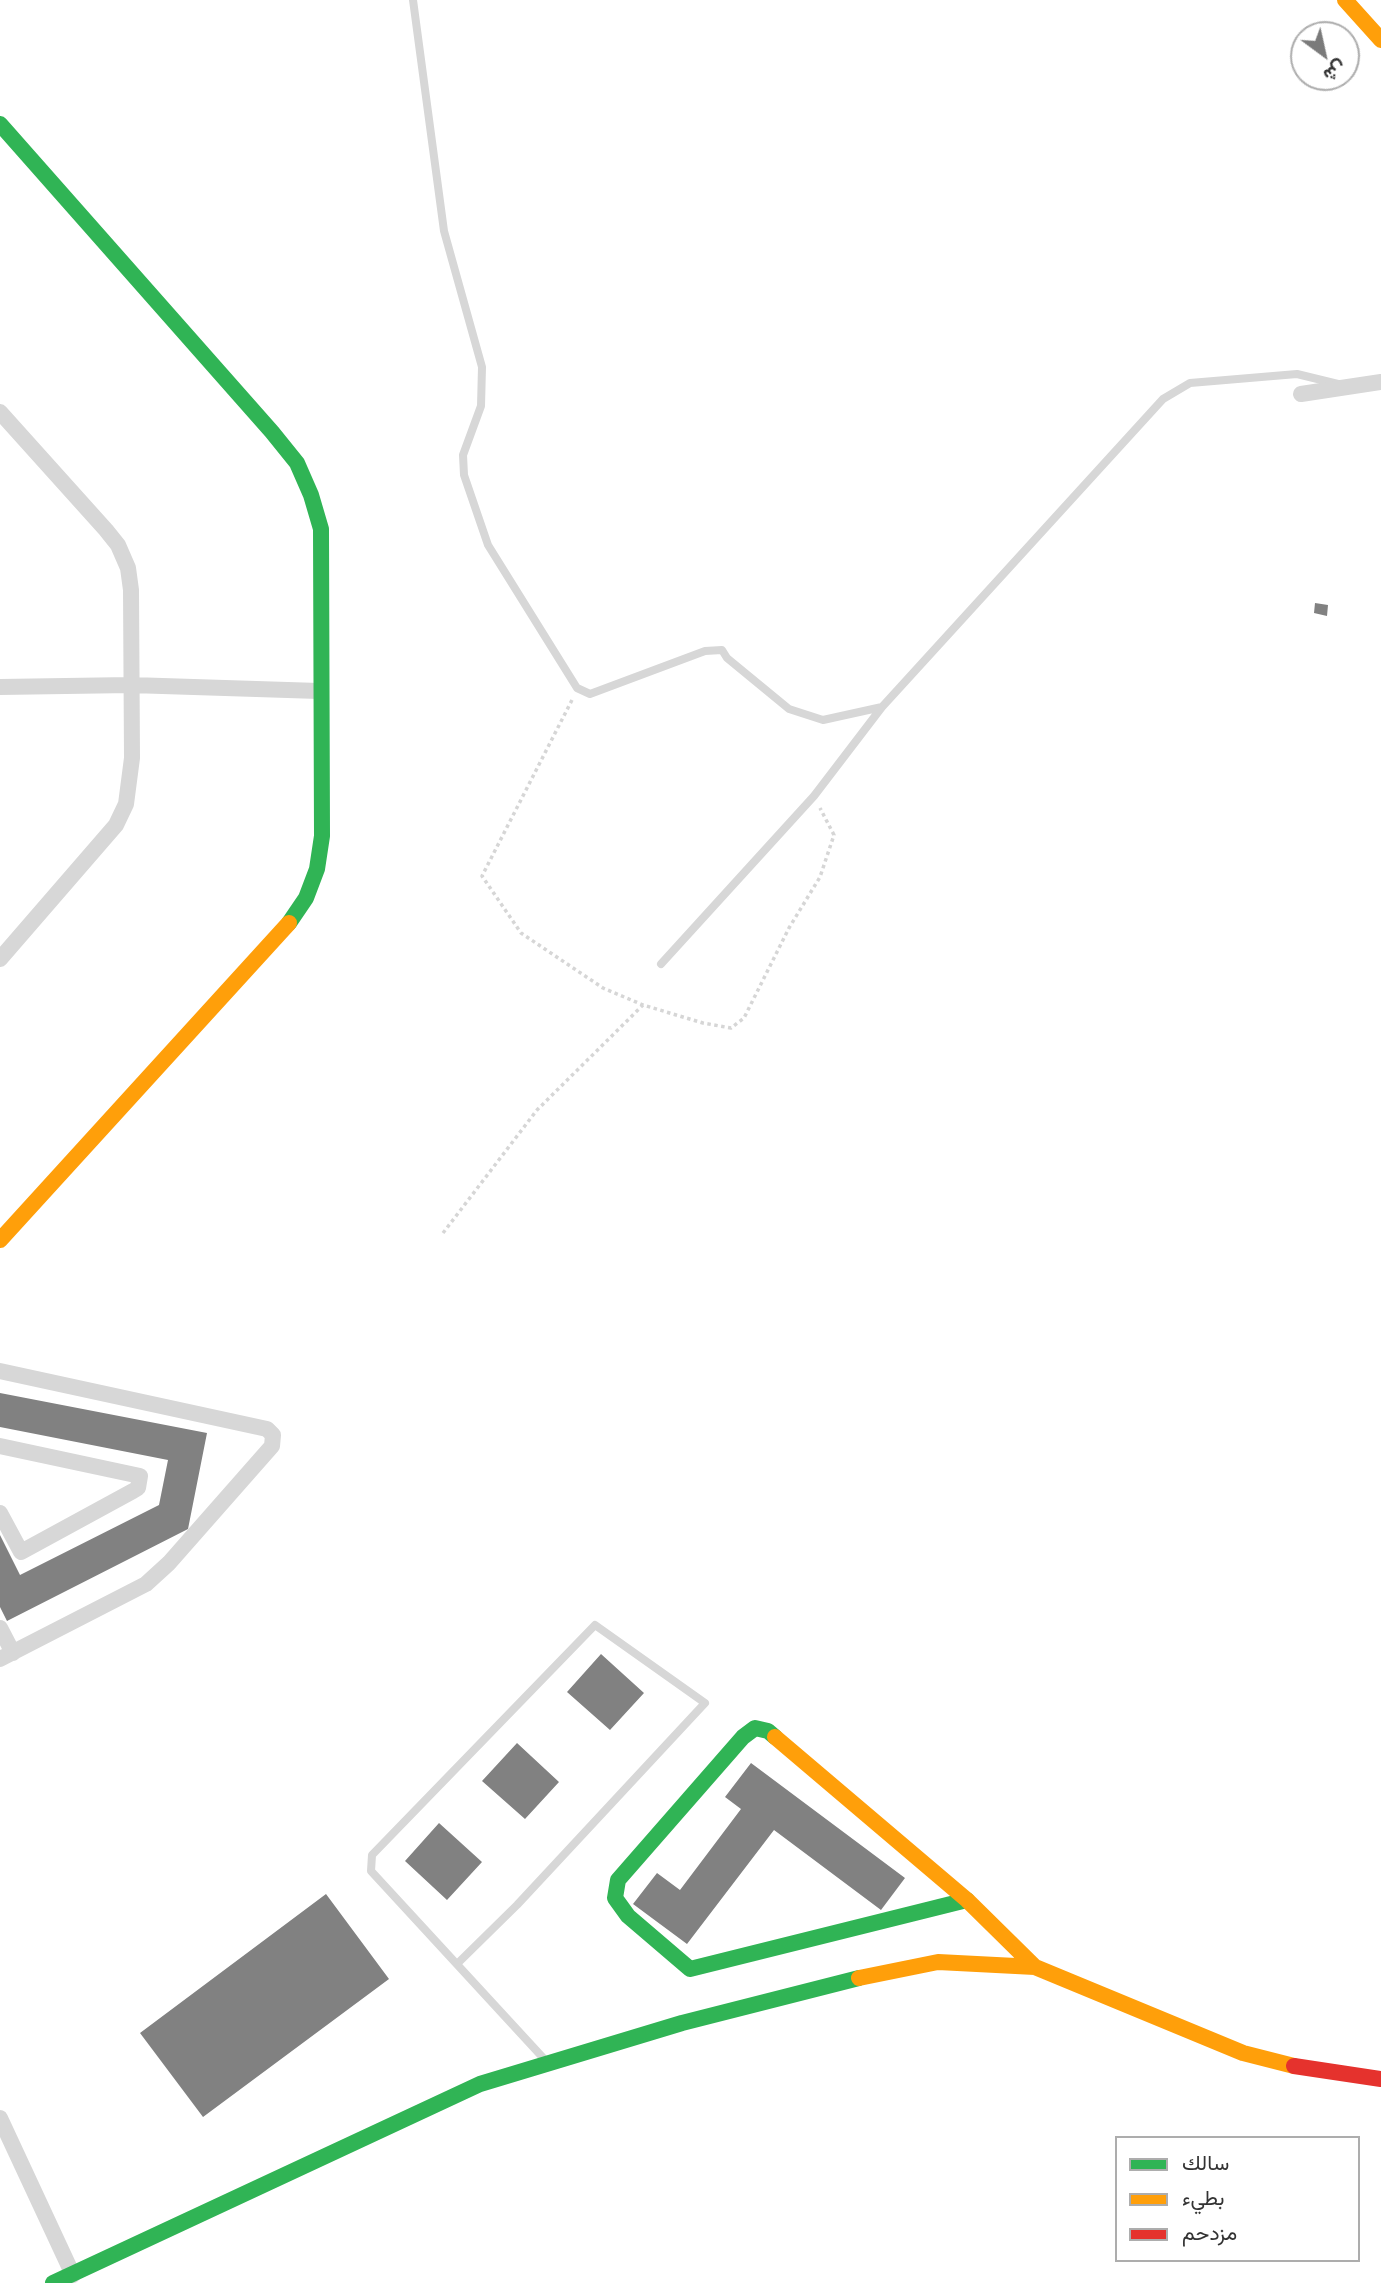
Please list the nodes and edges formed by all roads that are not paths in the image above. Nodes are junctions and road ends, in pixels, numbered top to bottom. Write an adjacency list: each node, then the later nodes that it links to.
1 (412, 0): 12 (lane)
2 (1345, 0): 3 (street)
3 (1381, 40)
4 (0, 124): 11 (street)
5 (1381, 382): 6 (street)
6 (1350, 387): 7 (street); 12 (lane)
7 (1301, 394)
8 (0, 412): 9 (street)
9 (131, 685): 10 (street); 11 (street); 13 (street)
10 (0, 687)
11 (319, 691): 15 (street)
12 (882, 708): 14 (lane)
13 (0, 959)
14 (661, 964)
15 (0, 1240)
16 (0, 1371): 20 (street)
17 (0, 1446): 18 (street)
18 (0, 1513)
19 (0, 1628): 20 (street)
20 (6, 1656)
21 (967, 1900): 21 (street); 23 (street)
22 (458, 1963): 22 (lane); 24 (lane)
23 (1035, 1967): 24 (street); 25 (street)
24 (548, 2063): 27 (street)
25 (1381, 2080)
26 (0, 2118): 27 (street)
27 (73, 2275): 28 (street)
28 (53, 2283)

